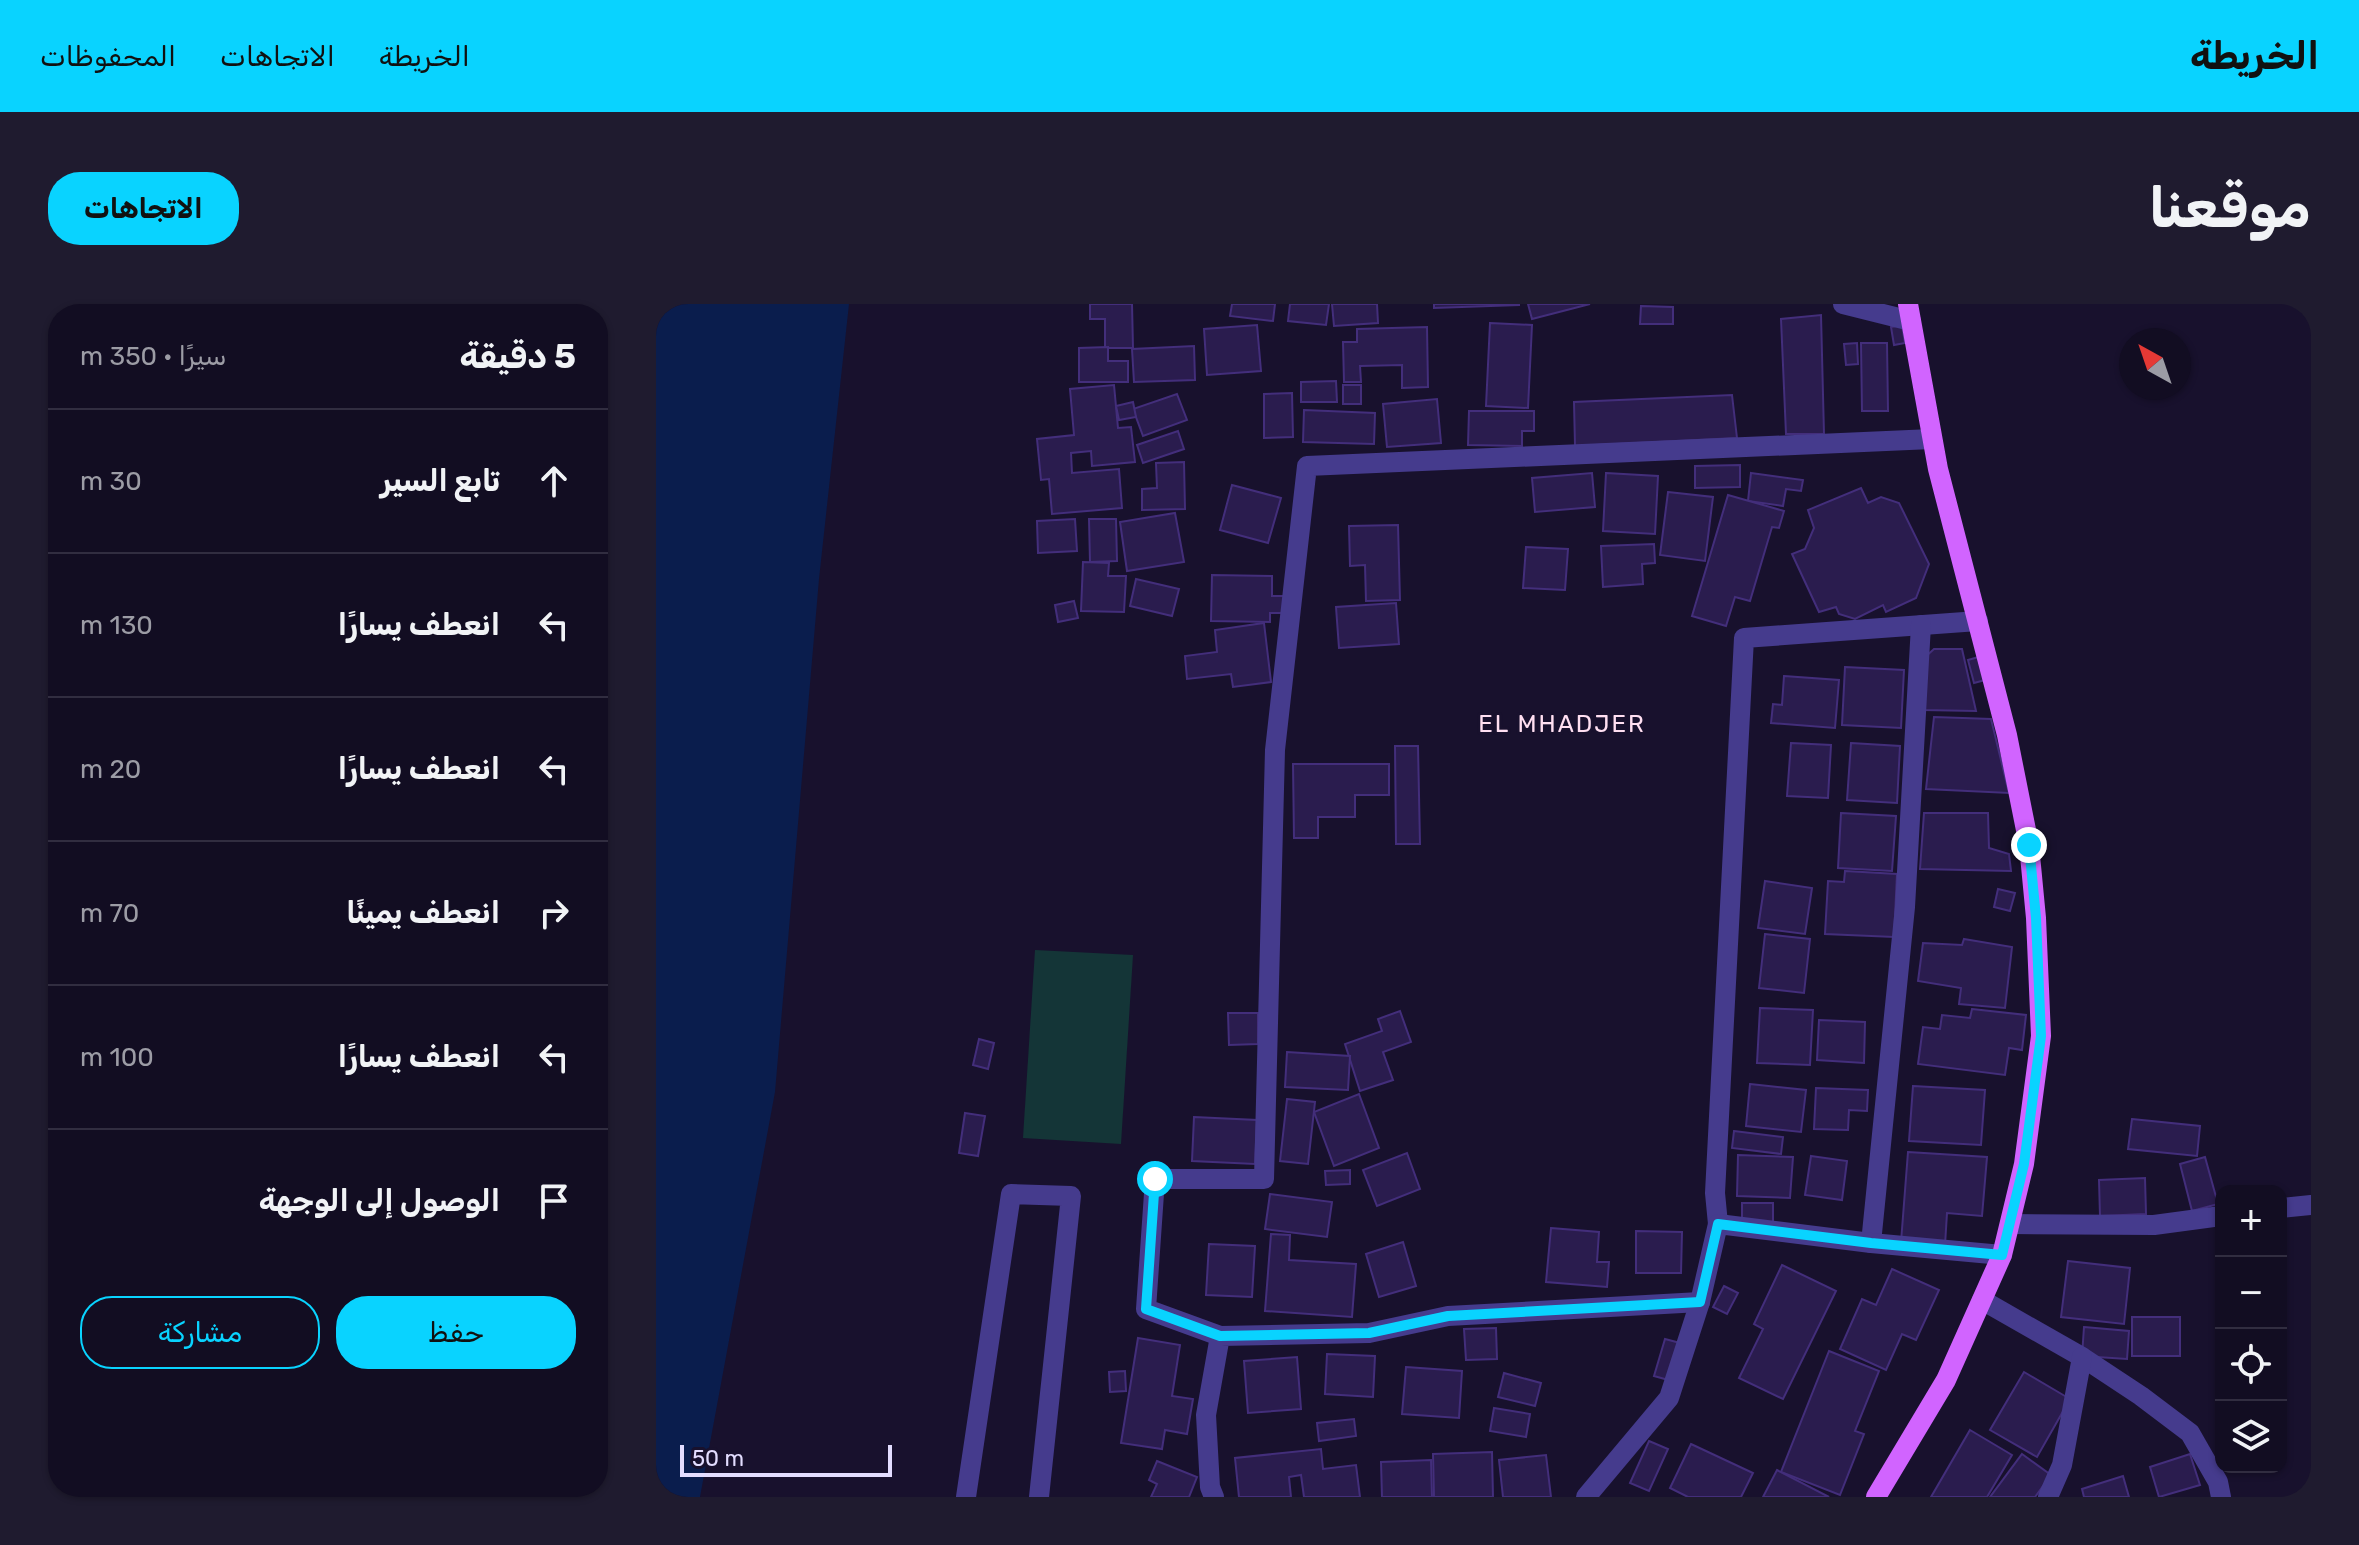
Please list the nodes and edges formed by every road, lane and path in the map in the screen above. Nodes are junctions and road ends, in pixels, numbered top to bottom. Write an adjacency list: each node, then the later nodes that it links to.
1 (1843, 304): 2 (street)
2 (1910, 312): 3 (main road)
3 (1932, 439): 4 (main road); 15 (street)
4 (1978, 621): 5 (street); 10 (main road)
5 (1921, 625): 9 (street); 11 (street)
6 (2311, 1205): 7 (street)
7 (2287, 1207)
8 (2215, 1217): 10 (street)
9 (1718, 1224): 11 (street); 14 (street)
10 (2010, 1224): 12 (main road)
11 (1871, 1243): 12 (street)
12 (2002, 1255): 13 (main road)
13 (1982, 1300): 16 (street); 21 (main road)
14 (1700, 1302): 15 (street); 20 (street)
15 (1220, 1336): 19 (street)
16 (2082, 1357): 22 (street); 23 (street)
17 (966, 1497): 18 (street)
18 (1039, 1497)
19 (1214, 1497)
20 (1586, 1497)
21 (1876, 1497)
22 (2048, 1497)
23 (2221, 1497)

